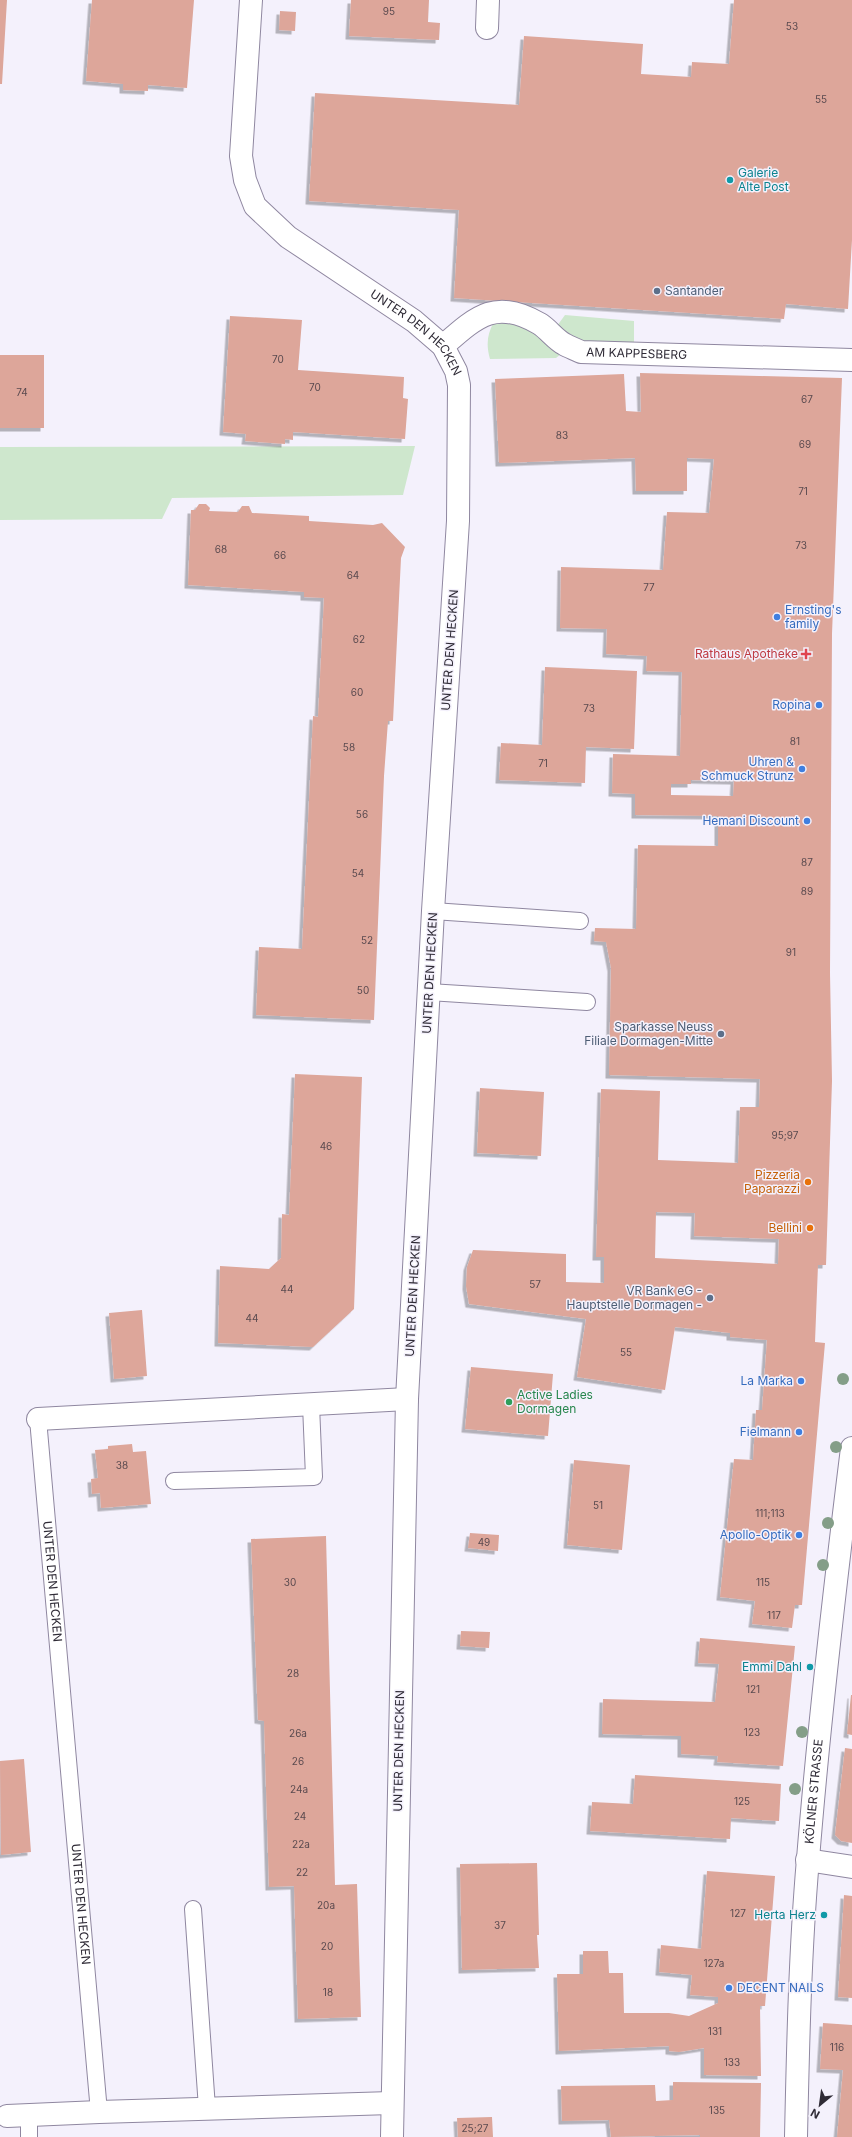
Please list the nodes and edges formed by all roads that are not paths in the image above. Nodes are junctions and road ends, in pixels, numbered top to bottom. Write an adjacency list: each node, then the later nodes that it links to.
1 (251, 0): 4 (street, UNTER DEN HECKEN)
2 (488, 0): 3 (street)
3 (487, 28)
4 (443, 346): 5 (street, AM KAPPESBERG); 6 (street, UNTER DEN HECKEN)
5 (852, 360)
6 (433, 911): 7 (lane); 8 (street, UNTER DEN HECKEN)
7 (580, 921)
8 (429, 992): 9 (lane); 10 (street, UNTER DEN HECKEN)
9 (587, 1002)
10 (407, 1399): 11 (street, UNTER DEN HECKEN); 18 (street, UNTER DEN HECKEN)
11 (311, 1405): 12 (street, UNTER DEN HECKEN); 14 (lane)
12 (38, 1419): 20 (lane, UNTER DEN HECKEN)
13 (852, 1448): 15 (street, KÖLNER STRASSE)
14 (174, 1481)
15 (808, 1860): 16 (street); 25 (street, KÖLNER STRASSE)
16 (852, 1866)
17 (193, 1909): 19 (lane)
18 (391, 2103): 19 (street); 24 (street, UNTER DEN HECKEN)
19 (207, 2108): 20 (street)
20 (99, 2112): 21 (street)
21 (29, 2115): 22 (street); 23 (lane)
22 (6, 2116)
23 (29, 2137)
24 (392, 2137)
25 (796, 2137)

